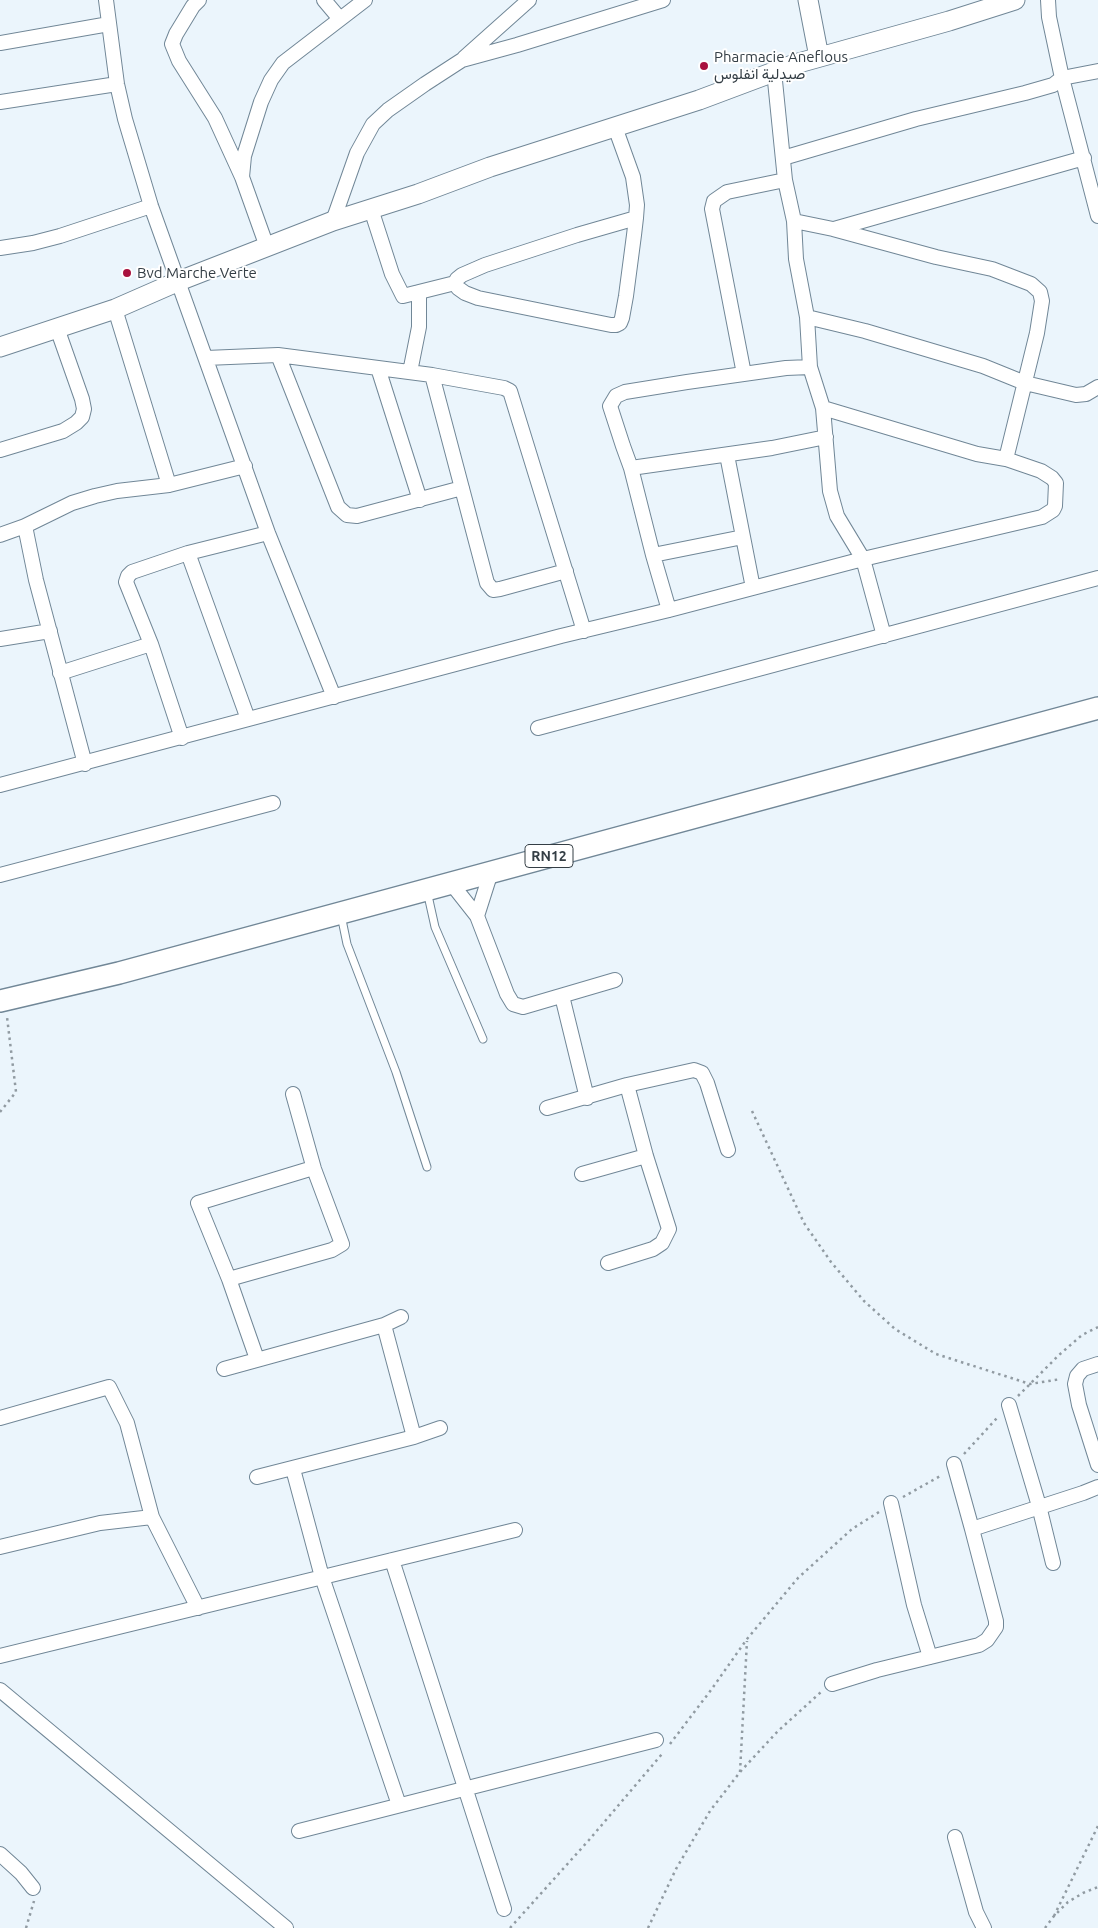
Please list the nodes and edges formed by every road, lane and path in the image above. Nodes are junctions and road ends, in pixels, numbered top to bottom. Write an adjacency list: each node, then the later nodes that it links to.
1 (106, 0): 11 (street)
2 (324, 0): 10 (street)
3 (366, 0): 10 (street)
4 (529, 0): 14 (street)
5 (663, 0): 14 (street)
6 (808, 0): 13 (street)
7 (1015, 0): 13 (street)
8 (1048, 0): 17 (street)
9 (193, 2): 23 (street)
10 (340, 19): 23 (street)
11 (109, 24): 12 (street); 18 (street)
12 (0, 43)
13 (819, 57): 15 (street)
14 (462, 60): 29 (street)
15 (774, 71): 20 (street); 21 (street)
16 (1098, 71): 17 (street)
17 (1062, 78): 21 (street); 22 (street)
18 (117, 84): 19 (street); 25 (street)
19 (0, 102)
20 (615, 127): 26 (street); 28 (street)
21 (783, 158): 24 (street)
22 (1084, 158): 27 (street); 31 (street)
23 (242, 178): 32 (street)
24 (785, 180): 30 (street); 46 (street)
25 (151, 206): 33 (street); 34 (street)
26 (371, 209): 29 (street); 36 (street)
27 (1098, 216)
28 (636, 218): 35 (street); 35 (street)
29 (333, 221): 32 (street)
30 (794, 221): 31 (street); 38 (street)
31 (833, 229): 48 (street)
32 (267, 247): 34 (street)
33 (0, 248)
34 (178, 281): 37 (street); 42 (street)
35 (456, 284): 36 (street)
36 (419, 292): 45 (street)
37 (115, 309): 39 (street); 57 (street)
38 (807, 317): 43 (street); 48 (street)
39 (56, 328): 40 (street); 52 (street)
40 (0, 347)
41 (278, 355): 42 (street); 44 (street); 59 (street)
42 (206, 358): 55 (street)
43 (810, 367): 46 (street); 50 (street)
44 (378, 368): 45 (street); 59 (street)
45 (410, 372): 47 (street)
46 (744, 374): 56 (street)
47 (432, 375): 58 (street); 67 (street)
48 (1025, 383): 49 (street); 54 (street)
49 (1098, 387)
50 (823, 408): 51 (street); 54 (street)
51 (826, 437): 53 (street); 66 (street)
52 (0, 450)
53 (727, 455): 56 (street); 63 (street)
54 (1006, 459): 66 (street)
55 (245, 466): 57 (street); 61 (street)
56 (632, 468): 65 (street)
57 (169, 485): 60 (street)
58 (462, 488): 59 (street); 67 (street)
59 (420, 500)
60 (25, 526): 62 (street); 71 (street)
61 (268, 533): 64 (street); 77 (street)
62 (0, 535)
63 (743, 537): 65 (street); 69 (street)
64 (188, 553): 75 (street); 79 (street)
65 (653, 555): 70 (street)
66 (863, 558): 69 (street); 73 (street)
67 (566, 572): 72 (street)
68 (1098, 578): 73 (street)
69 (754, 588): 70 (street)
70 (669, 610): 72 (street)
71 (50, 631): 74 (street); 76 (street)
72 (584, 631): 77 (street)
73 (884, 636): 80 (street)
74 (0, 639)
75 (151, 644): 76 (street); 81 (street)
76 (60, 673): 82 (street)
77 (334, 697): 79 (street)
78 (1098, 708): 85 (main road, RN12)
79 (248, 719): 81 (street)
80 (538, 728)
81 (182, 738): 82 (street)
82 (85, 764): 83 (street)
83 (0, 785)
84 (273, 803): 86 (street)
85 (491, 872): 87 (main road, RN12); 90 (street)
86 (0, 876)
87 (451, 883): 88 (main road, RN12); 90 (street)
88 (427, 890): 89 (main road, RN12); 94 (lane)
89 (341, 912): 93 (main road, RN12); 103 (lane)
90 (477, 916): 92 (street)
91 (615, 980): 92 (street)
92 (562, 996): 97 (street)
93 (2, 1000): 100 (path)
94 (483, 1039)
95 (627, 1085): 97 (street); 101 (street); 102 (street)
96 (293, 1094): 104 (street)
97 (587, 1098): 98 (street)
98 (547, 1108)
99 (752, 1111): 113 (path)
100 (0, 1112)
101 (728, 1150)
102 (646, 1156): 105 (street); 106 (street)
103 (427, 1167)
104 (313, 1168): 107 (street); 107 (street)
105 (582, 1174)
106 (608, 1263)
107 (229, 1279): 110 (street)
108 (401, 1317): 109 (street)
109 (384, 1325): 110 (street); 117 (street)
110 (257, 1359): 112 (street)
111 (1098, 1364): 113 (street)
112 (224, 1368)
113 (1077, 1376): 119 (street)
114 (1009, 1405): 124 (street)
115 (0, 1418): 125 (street)
116 (440, 1428): 117 (street)
117 (414, 1437): 120 (street)
118 (954, 1464): 126 (street)
119 (1098, 1465)
120 (293, 1469): 121 (street); 131 (street)
121 (257, 1478)
122 (1098, 1486): 124 (street)
123 (891, 1504): 133 (path); 135 (street)
124 (1040, 1506): 126 (street); 130 (street)
125 (152, 1517): 128 (street); 132 (street)
126 (972, 1529): 135 (street)
127 (515, 1530): 129 (street)
128 (0, 1547)
129 (392, 1560): 131 (street); 142 (street)
130 (1053, 1563)
131 (322, 1577): 132 (street); 143 (street)
132 (198, 1608): 134 (street)
133 (747, 1639): 139 (path); 141 (path)
134 (0, 1656)
135 (930, 1657): 136 (street)
136 (832, 1684): 141 (path)
137 (0, 1690): 153 (street)
138 (656, 1740): 142 (street)
139 (670, 1744)
140 (664, 1752): 154 (path)
141 (740, 1772): 155 (path)
142 (466, 1788): 143 (street); 150 (street)
143 (399, 1805): 145 (street)
144 (1098, 1826): 151 (path)
145 (299, 1831)
146 (955, 1838): 156 (street)
147 (0, 1854): 149 (street)
148 (1098, 1887): 151 (path)
149 (33, 1888): 152 (path)
150 (504, 1909)
151 (1054, 1916): 157 (path)
152 (26, 1928)
153 (286, 1928)
154 (510, 1928)
155 (648, 1928)
156 (984, 1928)
157 (1045, 1928)

